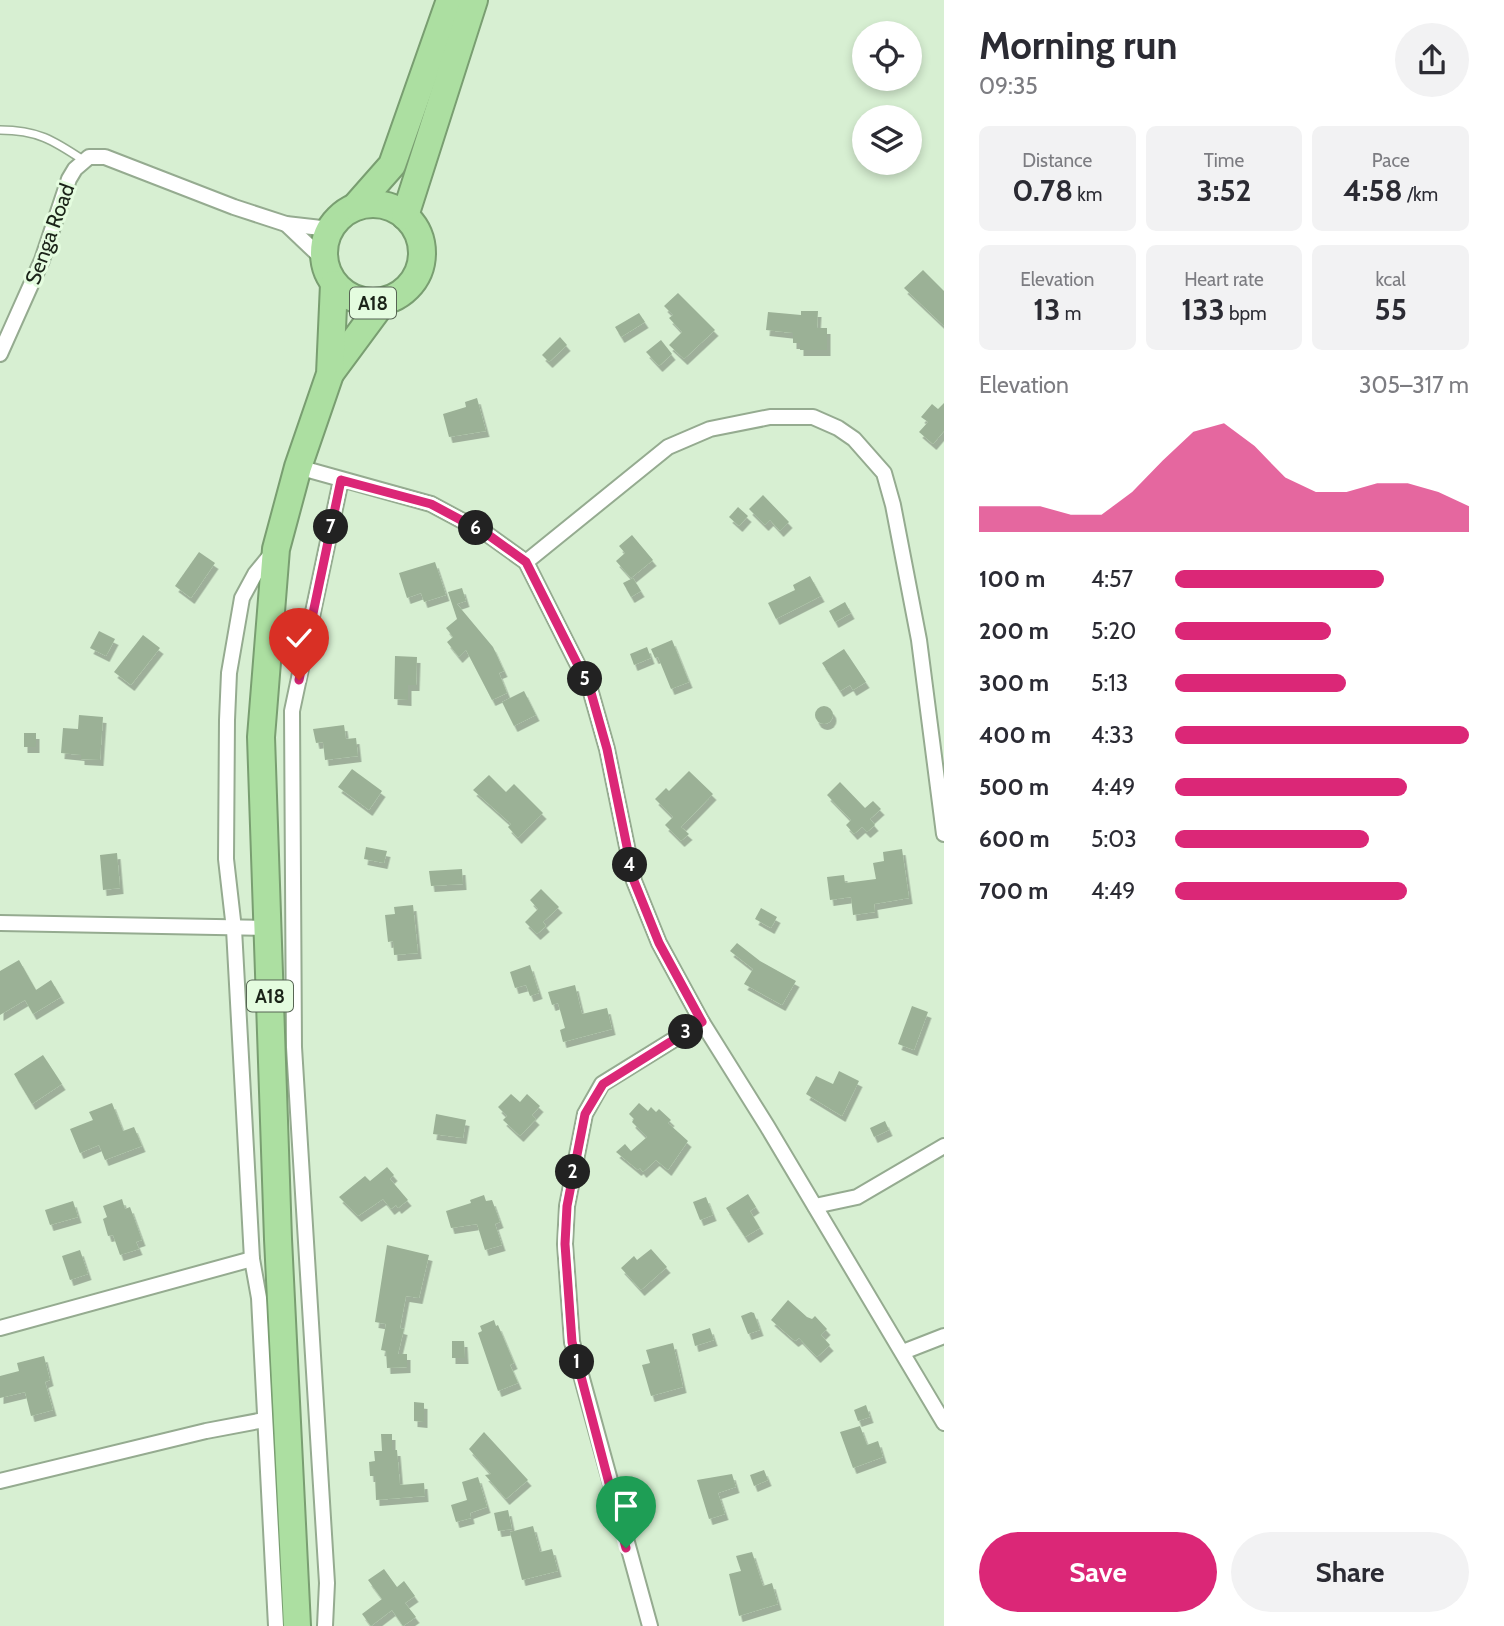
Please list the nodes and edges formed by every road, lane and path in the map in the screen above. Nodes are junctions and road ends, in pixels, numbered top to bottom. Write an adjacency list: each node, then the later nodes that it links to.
1 (450, 0): 5 (highway)
2 (474, 0): 6 (highway)
3 (0, 130): 4 (lane)
4 (83, 160): 7 (street, Senga Road); 12 (street, Senga Road)
5 (355, 207): 6 (highway); 8 (highway)
6 (405, 216): 11 (highway, A18)
7 (286, 224): 8 (street, Senga Road); 9 (street, Senga Road)
8 (330, 229): 9 (highway)
9 (324, 260): 10 (highway, A18)
10 (334, 284): 11 (highway, A18); 13 (highway, A18)
11 (383, 302): 13 (highway, A18)
12 (0, 354)
13 (330, 374): 14 (highway, A18)
14 (298, 467): 15 (street); 16 (highway, A18)
15 (341, 480): 17 (street); 34 (street)
16 (276, 549): 20 (highway, A18); 21 (street)
17 (526, 562): 18 (street); 22 (street)
18 (944, 834)
19 (0, 923): 21 (street)
20 (268, 928): 21 (street); 33 (highway, A18)
21 (234, 929): 25 (street)
22 (702, 1022): 24 (street); 35 (street)
23 (944, 1146): 24 (street)
24 (815, 1206): 28 (street)
25 (253, 1259): 26 (street); 29 (street)
26 (0, 1328)
27 (944, 1336): 28 (street)
28 (903, 1353): 30 (street)
29 (264, 1420): 31 (street); 32 (street)
30 (944, 1423)
31 (0, 1481)
32 (275, 1626)
33 (297, 1626)
34 (325, 1626)
35 (650, 1626)

